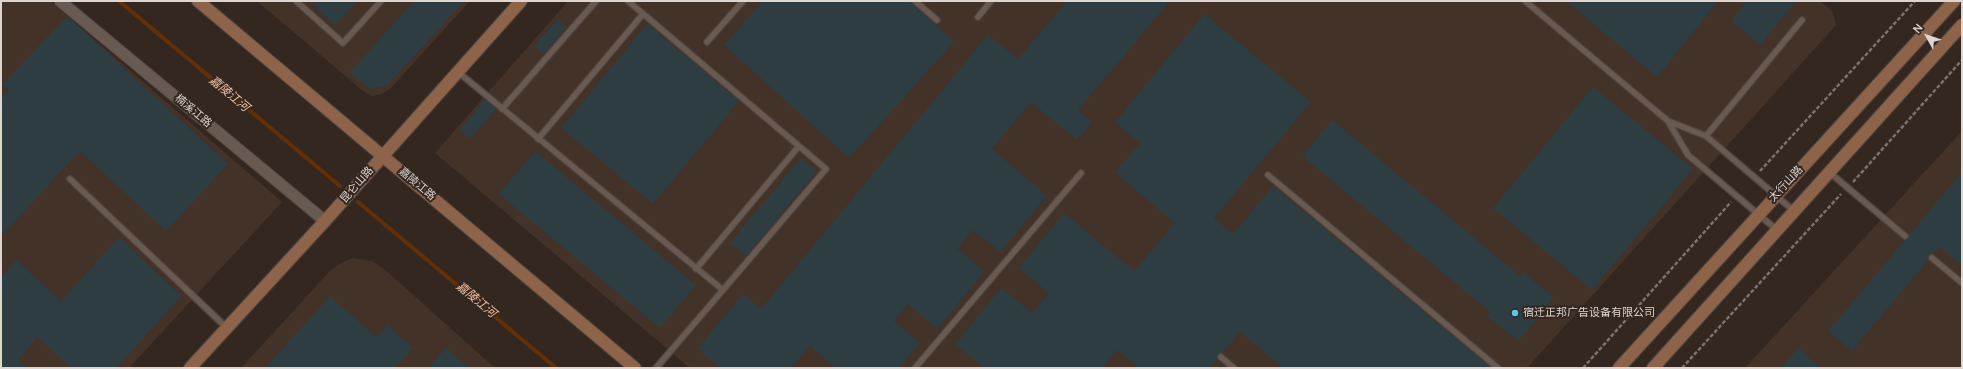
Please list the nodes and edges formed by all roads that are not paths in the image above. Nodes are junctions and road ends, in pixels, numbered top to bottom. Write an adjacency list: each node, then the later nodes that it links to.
1 (60, 1): 33 (street, 楠溪江路)
2 (198, 1): 25 (street, 嘉陵江路)
3 (296, 1): 4 (lane)
4 (381, 1)
5 (521, 1): 19 (street, 昆仑山路)
6 (596, 1): 20 (lane)
7 (628, 1): 13 (lane)
8 (743, 1): 18 (lane)
9 (915, 1): 15 (lane)
10 (991, 1): 14 (lane)
11 (1525, 1): 21 (lane)
12 (1954, 1): 30 (street, 太行山路)
13 (643, 14): 23 (lane); 24 (lane)
14 (978, 17)
15 (937, 20)
16 (1802, 20): 22 (lane)
17 (1962, 25): 26 (street)
18 (707, 42)
19 (458, 72): 20 (lane); 25 (street, 昆仑山路)
20 (502, 109): 23 (lane)
21 (1668, 121): 22 (lane); 32 (lane)
22 (1706, 136): 30 (lane)
23 (538, 139): 37 (lane)
24 (799, 146): 37 (lane); 39 (lane)
25 (383, 155): 33 (street, 昆仑山路); 43 (street, 嘉陵江路)
26 (1829, 172): 31 (street); 35 (lane)
27 (1081, 173): 45 (lane)
28 (1268, 174): 47 (lane)
29 (70, 179): 40 (lane)
30 (1776, 195): 31 (lane); 32 (street, 太行山路)
31 (1794, 211): 34 (street)
32 (1758, 214): 34 (lane); 48 (street, 太行山路)
33 (326, 221): 40 (street, 昆仑山路)
34 (1777, 230): 49 (street)
35 (1905, 236)
36 (1932, 258): 38 (lane)
37 (696, 269): 39 (lane)
38 (1962, 283)
39 (723, 290): 44 (lane)
40 (227, 328): 42 (street, 昆仑山路)
41 (1221, 357): 46 (lane)
42 (190, 368)
43 (635, 368)
44 (656, 368)
45 (915, 368)
46 (1234, 368)
47 (1498, 368)
48 (1619, 368)
49 (1653, 368)

